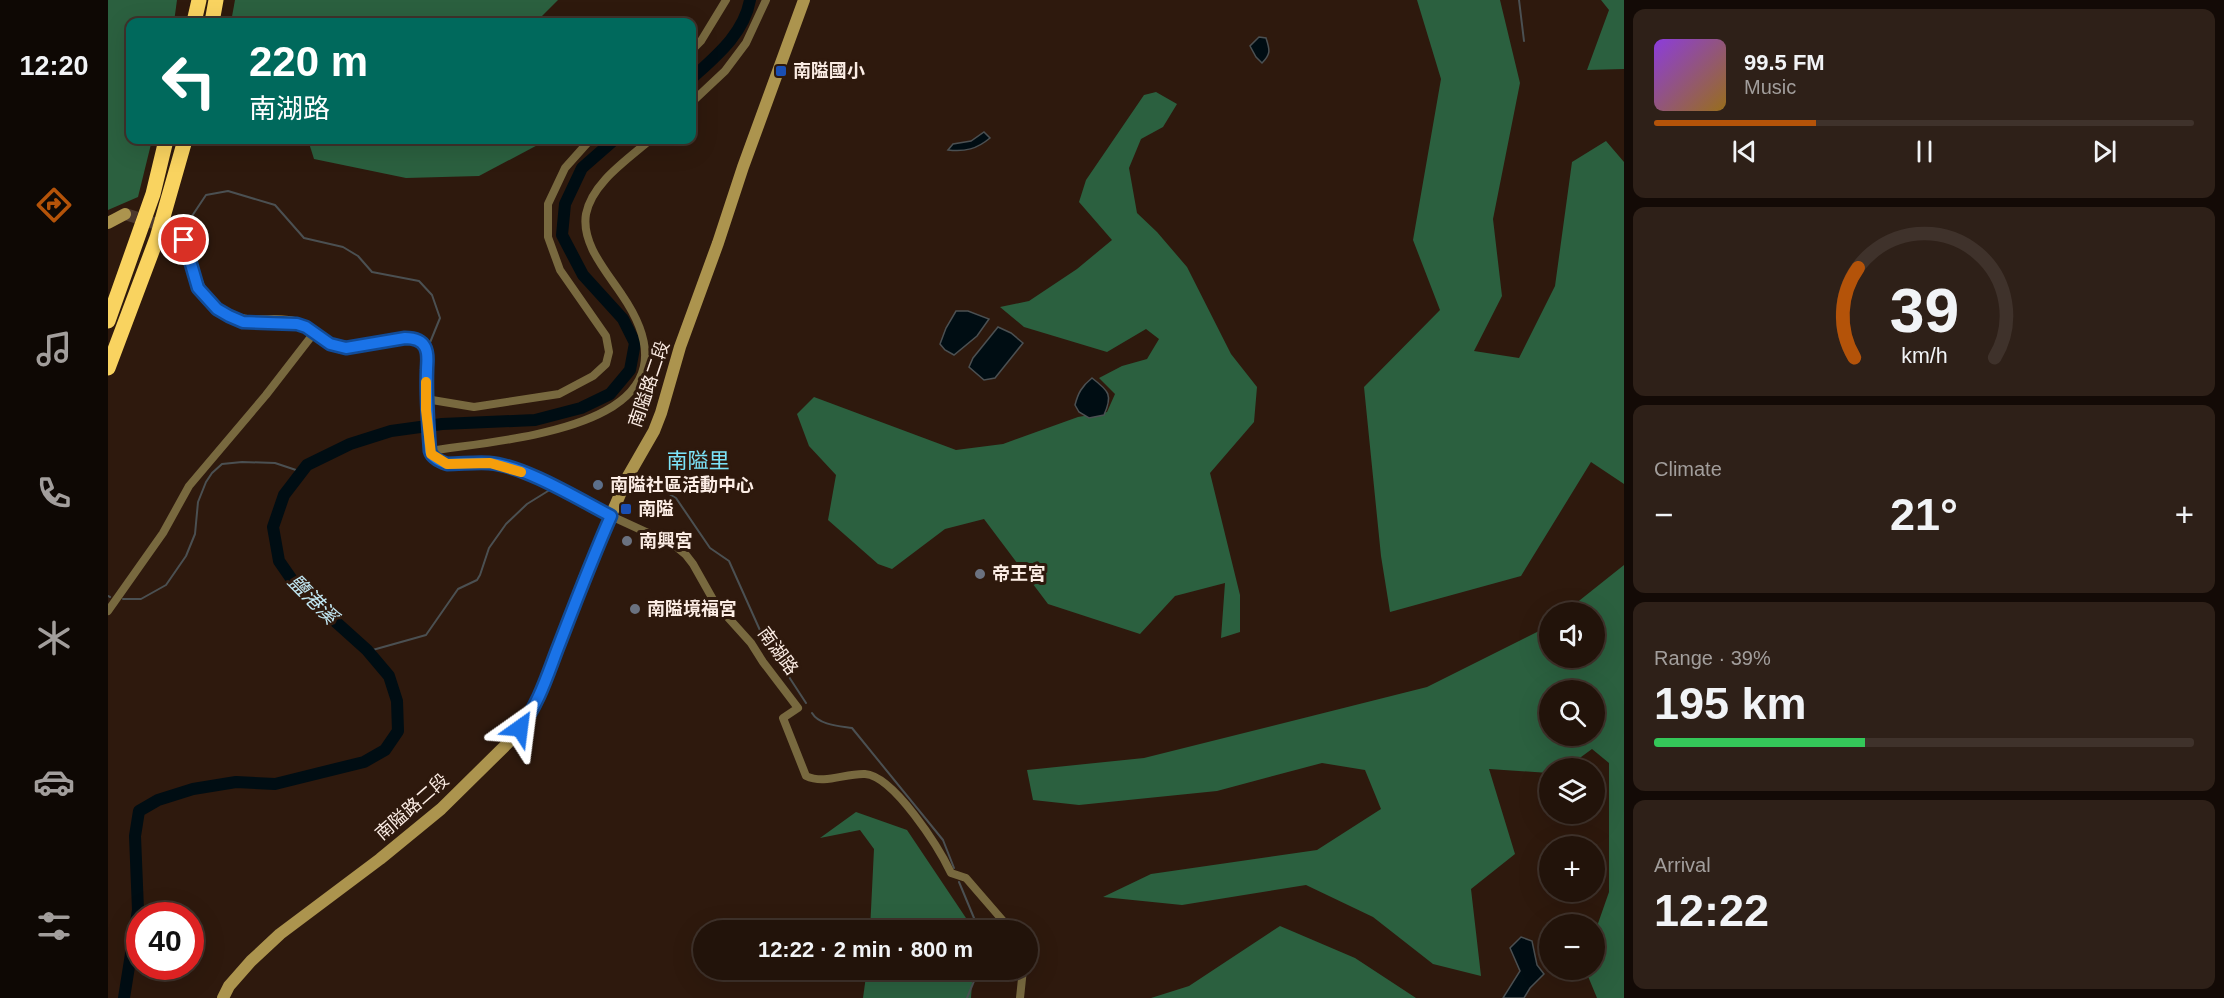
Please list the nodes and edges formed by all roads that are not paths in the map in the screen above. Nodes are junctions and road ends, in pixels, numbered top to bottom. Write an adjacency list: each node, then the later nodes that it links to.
1 (199, 0): 6 (highway)
2 (216, 0): 7 (highway)
3 (726, 0): 8 (street)
4 (766, 0): 9 (street)
5 (804, 0): 22 (street, 南隘路二段)
6 (195, 18)
7 (213, 18)
8 (696, 46)
9 (696, 98)
10 (165, 144): 17 (highway)
11 (184, 144): 19 (highway)
12 (586, 144): 20 (street)
13 (646, 144): 21 (street)
14 (125, 214): 15 (street)
15 (108, 223)
16 (176, 230): 18 (street)
17 (108, 321)
18 (314, 333): 20 (street); 23 (street)
19 (108, 368)
20 (426, 399): 21 (street)
21 (430, 451): 22 (street, 南湖路)
22 (611, 516): 24 (street, 南湖路); 26 (street, 南隘路二段)
23 (108, 610)
24 (1002, 920)
25 (1022, 980): 27 (street)
26 (223, 998)
27 (1020, 998)

